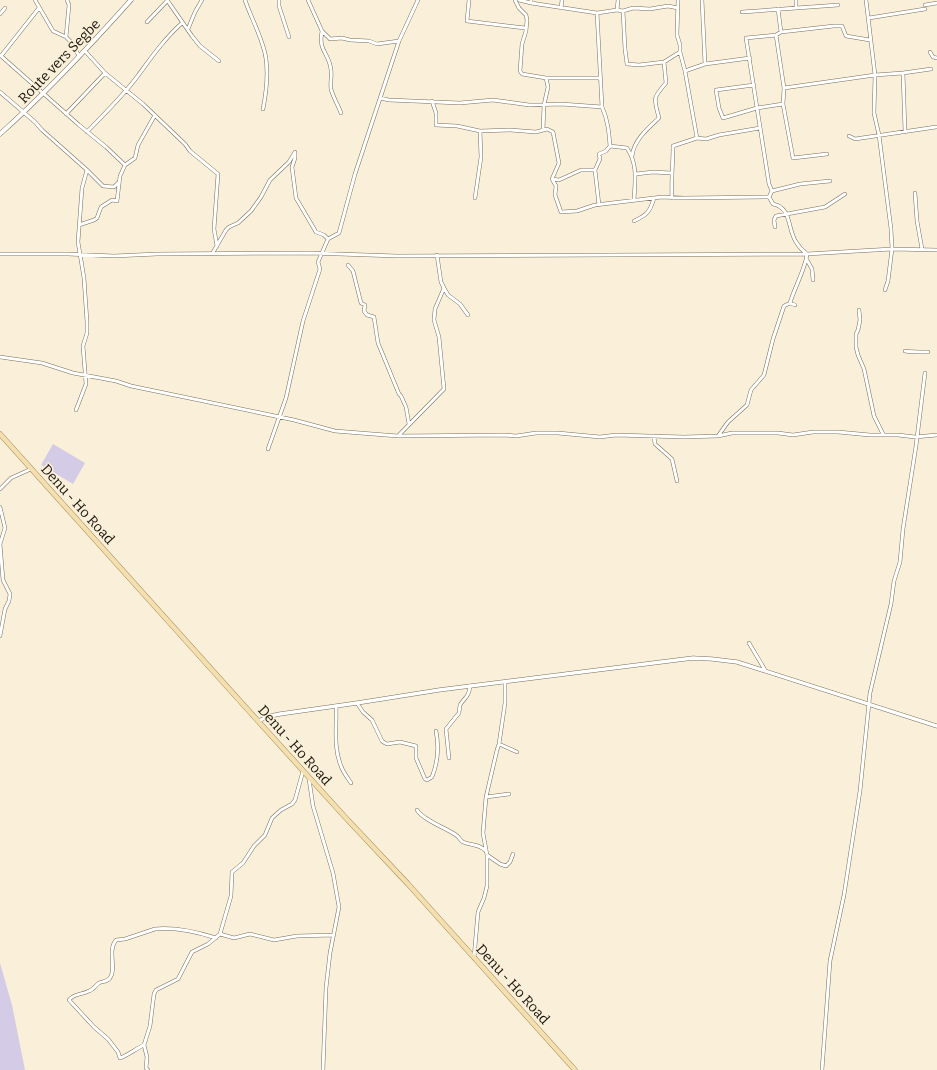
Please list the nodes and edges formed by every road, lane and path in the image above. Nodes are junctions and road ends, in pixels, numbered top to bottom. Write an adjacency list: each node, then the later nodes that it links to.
1 (35, 0): 23 (street)
2 (67, 0): 41 (street)
3 (130, 0): 45 (main road, Route vers Segbe)
4 (167, 0): 34 (street); 35 (street)
5 (202, 0): 37 (street)
6 (245, 0): 73 (street)
7 (279, 0): 42 (street)
8 (308, 0): 38 (street)
9 (418, 0): 44 (street)
10 (469, 0): 36 (street)
11 (515, 0): 36 (street)
12 (519, 0): 19 (street)
13 (562, 0): 24 (street)
14 (618, 0): 27 (street)
15 (678, 0): 25 (street)
16 (702, 0): 54 (street)
17 (796, 0): 26 (street)
18 (866, 0): 33 (street)
19 (531, 1): 24 (street)
20 (937, 3): 33 (street)
21 (838, 5): 26 (street)
22 (5, 8): 32 (street)
23 (39, 8): 41 (street); 48 (street)
24 (561, 8): 30 (street)
25 (678, 8): 29 (street); 46 (street)
26 (796, 8): 28 (street)
27 (617, 10): 29 (street); 30 (street)
28 (778, 10): 31 (street); 39 (street)
29 (623, 11): 53 (street)
30 (597, 12): 61 (street)
31 (742, 12)
32 (0, 14)
33 (869, 18): 43 (street)
34 (147, 22)
35 (182, 23): 37 (street); 64 (street)
36 (526, 28): 60 (street)
37 (188, 29): 52 (street)
38 (322, 31): 44 (street); 75 (street)
39 (780, 32): 40 (street); 43 (street)
40 (776, 35): 50 (street); 63 (street)
41 (66, 37): 49 (street)
42 (289, 37)
43 (870, 40): 59 (street)
44 (399, 41): 67 (street)
45 (85, 51): 49 (main road, Route vers Segbe); 58 (street)
46 (680, 52): 53 (street); 56 (street)
47 (930, 52): 51 (street)
48 (1, 55): 66 (street)
49 (79, 56): 66 (main road, Route vers Segbe)
50 (750, 58): 54 (street); 62 (street)
51 (937, 58)
52 (219, 61)
53 (664, 62): 91 (street)
54 (705, 64): 56 (street)
55 (931, 70): 57 (street)
56 (685, 71): 88 (street)
57 (903, 73): 59 (street); 83 (street)
58 (105, 74): 64 (street); 76 (street)
59 (875, 75): 63 (street); 86 (street)
60 (546, 78): 61 (street); 70 (street)
61 (601, 80): 71 (street)
62 (754, 84): 72 (street); 72 (street)
63 (784, 88): 69 (street)
64 (126, 89): 77 (street); 84 (street)
65 (0, 92): 74 (street)
66 (43, 94): 74 (main road, Route vers Segbe); 76 (street)
67 (380, 98): 68 (street); 113 (street)
68 (432, 101): 70 (street); 82 (street)
69 (783, 104): 72 (street); 90 (street)
70 (544, 105): 71 (street); 81 (street)
71 (602, 107): 89 (street)
72 (757, 108): 79 (street)
73 (263, 109)
74 (24, 112): 80 (main road, Route vers Segbe); 93 (street)
75 (341, 113)
76 (66, 114): 84 (street)
77 (155, 115): 92 (street); 114 (street)
78 (936, 127): 83 (street)
79 (760, 128): 88 (street); 100 (street)
80 (2, 129): 85 (main road, Route vers Segbe)
81 (543, 130): 82 (street); 97 (street)
82 (480, 131): 104 (street)
83 (905, 131): 86 (street)
84 (87, 132): 92 (street)
85 (0, 134)
86 (879, 135): 87 (street); 115 (street)
87 (850, 136)
88 (697, 138): 95 (street)
89 (610, 146): 91 (street); 94 (street)
90 (827, 154)
91 (632, 156): 96 (street)
92 (125, 165): 99 (street)
93 (87, 170): 99 (street); 111 (street)
94 (595, 170): 97 (street); 108 (street)
95 (671, 173): 96 (street); 106 (street)
96 (636, 174): 107 (street)
97 (552, 179): 108 (street)
98 (830, 181): 100 (street)
99 (119, 182): 111 (street)
100 (772, 191): 103 (street)
101 (915, 193): 116 (street)
102 (845, 194): 109 (street)
103 (769, 197): 106 (street); 109 (street)
104 (475, 198)
105 (654, 198): 106 (street); 107 (street); 110 (street)
106 (672, 198)
107 (634, 200): 108 (street)
108 (599, 205)
109 (788, 214): 112 (street); 123 (street)
110 (634, 221)
111 (79, 225): 120 (street)
112 (775, 227)
113 (328, 239): 114 (street); 118 (street)
114 (217, 246): 121 (street)
115 (892, 249): 116 (street); 123 (street); 127 (street)
116 (922, 249): 117 (street)
117 (937, 250)
118 (321, 253): 121 (street); 122 (street); 138 (street)
119 (0, 254): 120 (street)
120 (80, 254): 121 (street); 136 (street)
121 (212, 254)
122 (436, 255): 123 (street); 126 (street)
123 (807, 256): 125 (street); 128 (street)
124 (348, 265): 139 (street)
125 (813, 280)
126 (444, 288): 131 (street); 139 (street)
127 (885, 290)
128 (790, 303): 129 (street); 144 (street)
129 (795, 305)
130 (859, 310): 141 (street)
131 (468, 316)
132 (905, 351): 133 (street)
133 (928, 352)
134 (0, 357): 136 (street)
135 (925, 373): 146 (street)
136 (85, 376): 137 (street); 138 (street)
137 (76, 410)
138 (279, 417): 143 (street); 147 (street)
139 (409, 424): 143 (street)
140 (0, 434): 148 (main road, Denu - Ho Road)
141 (884, 434): 144 (street); 146 (street)
142 (937, 435): 146 (street)
143 (398, 436): 145 (street)
144 (718, 436): 145 (street)
145 (654, 437): 149 (street)
146 (917, 437): 158 (street)
147 (268, 449)
148 (31, 469): 150 (street); 160 (main road, Denu - Ho Road)
149 (677, 480)
150 (0, 489)
151 (0, 507): 152 (street)
152 (0, 636)
153 (749, 643): 154 (street)
154 (765, 670): 155 (street); 158 (street)
155 (505, 682): 156 (street); 163 (street)
156 (470, 686): 157 (street); 165 (street)
157 (357, 703): 159 (street); 162 (street)
158 (869, 704): 161 (street); 182 (street)
159 (336, 706): 160 (street); 168 (street)
160 (258, 721): 166 (main road, Denu - Ho Road)
161 (937, 726)
162 (436, 731)
163 (499, 744): 164 (street); 170 (street)
164 (517, 752)
165 (449, 758)
166 (303, 770): 167 (main road, Denu - Ho Road); 174 (street)
167 (309, 778): 175 (street); 177 (main road, Denu - Ho Road)
168 (351, 783)
169 (509, 794): 170 (street)
170 (486, 798): 172 (street)
171 (417, 810): 172 (street)
172 (487, 853): 173 (street); 177 (street)
173 (513, 854)
174 (220, 934): 175 (street); 176 (street)
175 (334, 935): 180 (street)
176 (216, 938): 178 (street); 178 (street)
177 (474, 958): 181 (main road, Denu - Ho Road)
178 (144, 1045): 179 (street)
179 (148, 1070)
180 (323, 1070)
181 (575, 1070)
182 (822, 1070)

